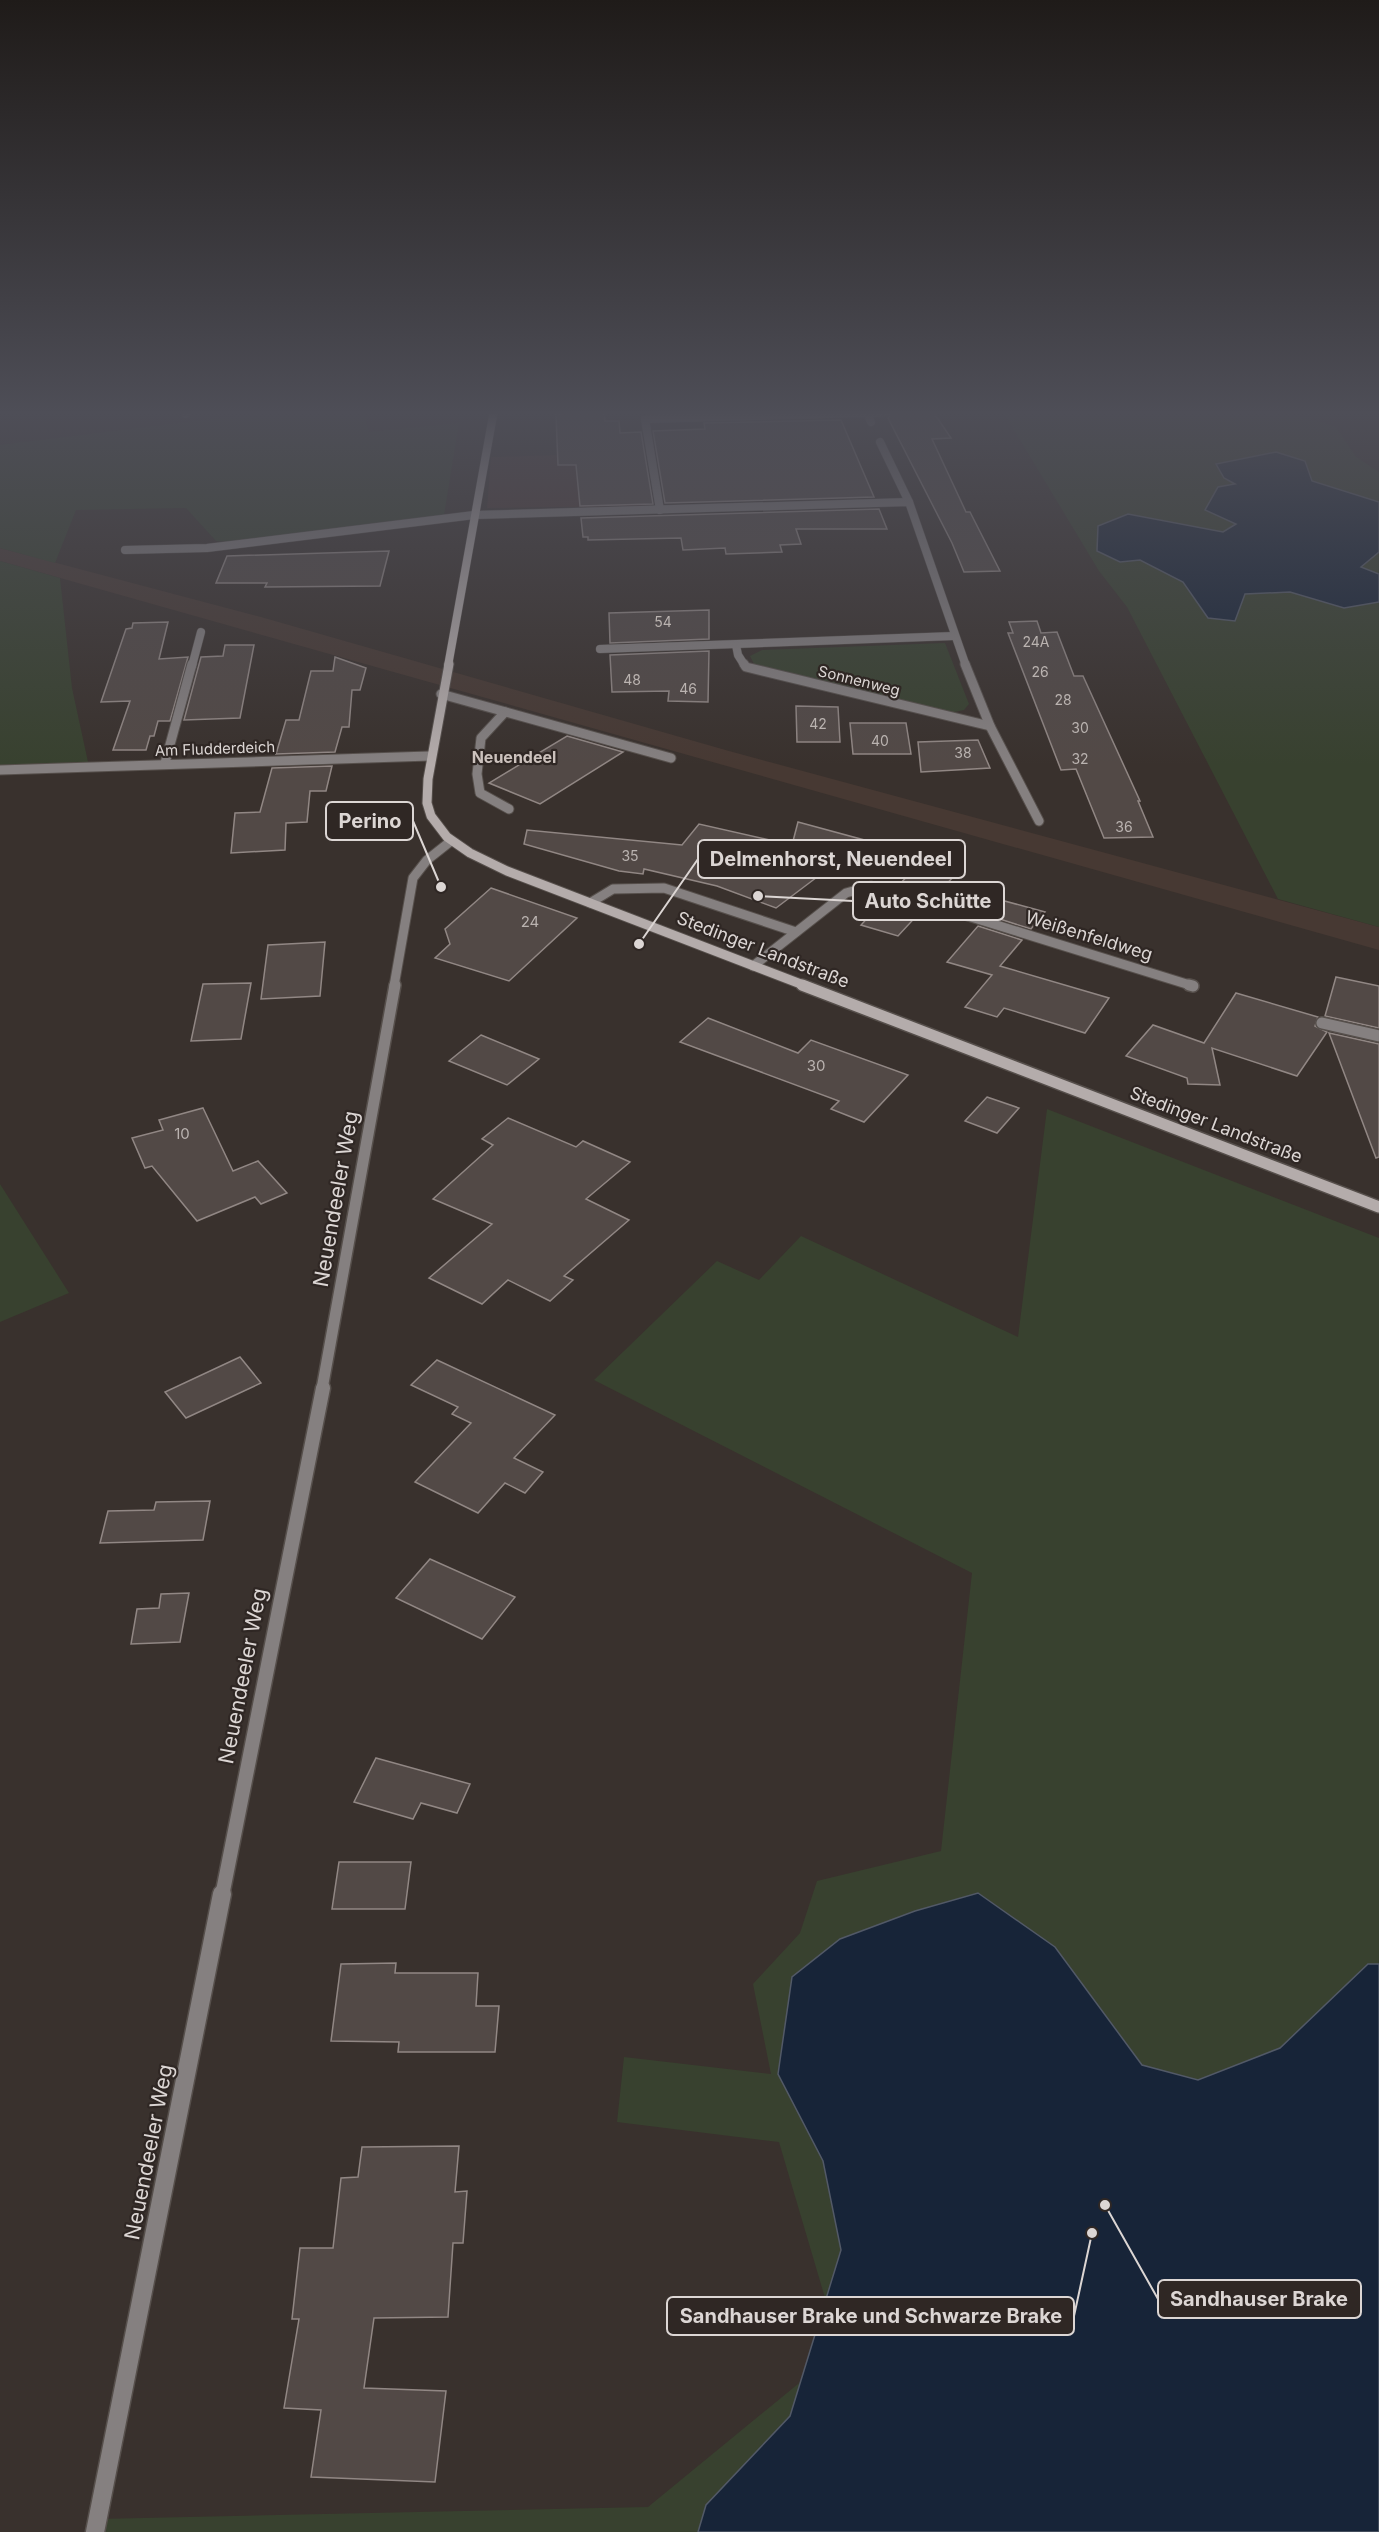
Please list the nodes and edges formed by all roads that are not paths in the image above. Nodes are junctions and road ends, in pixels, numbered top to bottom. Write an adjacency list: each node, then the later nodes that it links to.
1 (368, 528): 4 (street)
2 (472, 528): 9 (main road, Stedinger Landstraße)
3 (918, 528): 6 (street)
4 (125, 550)
5 (201, 632): 14 (street)
6 (954, 636): 7 (street, Sonnenweg); 11 (street)
7 (736, 645): 8 (street, Sonnenweg); 11 (street, Sonnenweg)
8 (600, 649)
9 (441, 694): 10 (street); 12 (main road, Stedinger Landstraße)
10 (505, 711): 13 (street); 16 (street)
11 (990, 726): 17 (street)
12 (430, 756): 14 (street, Am Fludderdeich); 18 (main road, Stedinger Landstraße)
13 (671, 758)
14 (165, 764): 15 (street, Am Fludderdeich)
15 (0, 770)
16 (509, 809)
17 (1039, 821)
18 (451, 841): 19 (main road, Stedinger Landstraße); 26 (street, Neuendeeler Weg)
19 (590, 903): 20 (street); 21 (main road, Stedinger Landstraße)
20 (796, 932): 21 (street, Weißenfeldweg); 22 (street, Weißenfeldweg)
21 (753, 966): 25 (main road, Stedinger Landstraße)
22 (1193, 986)
23 (1322, 1023): 24 (street)
24 (1379, 1036)
25 (1379, 1207)
26 (95, 2532)

